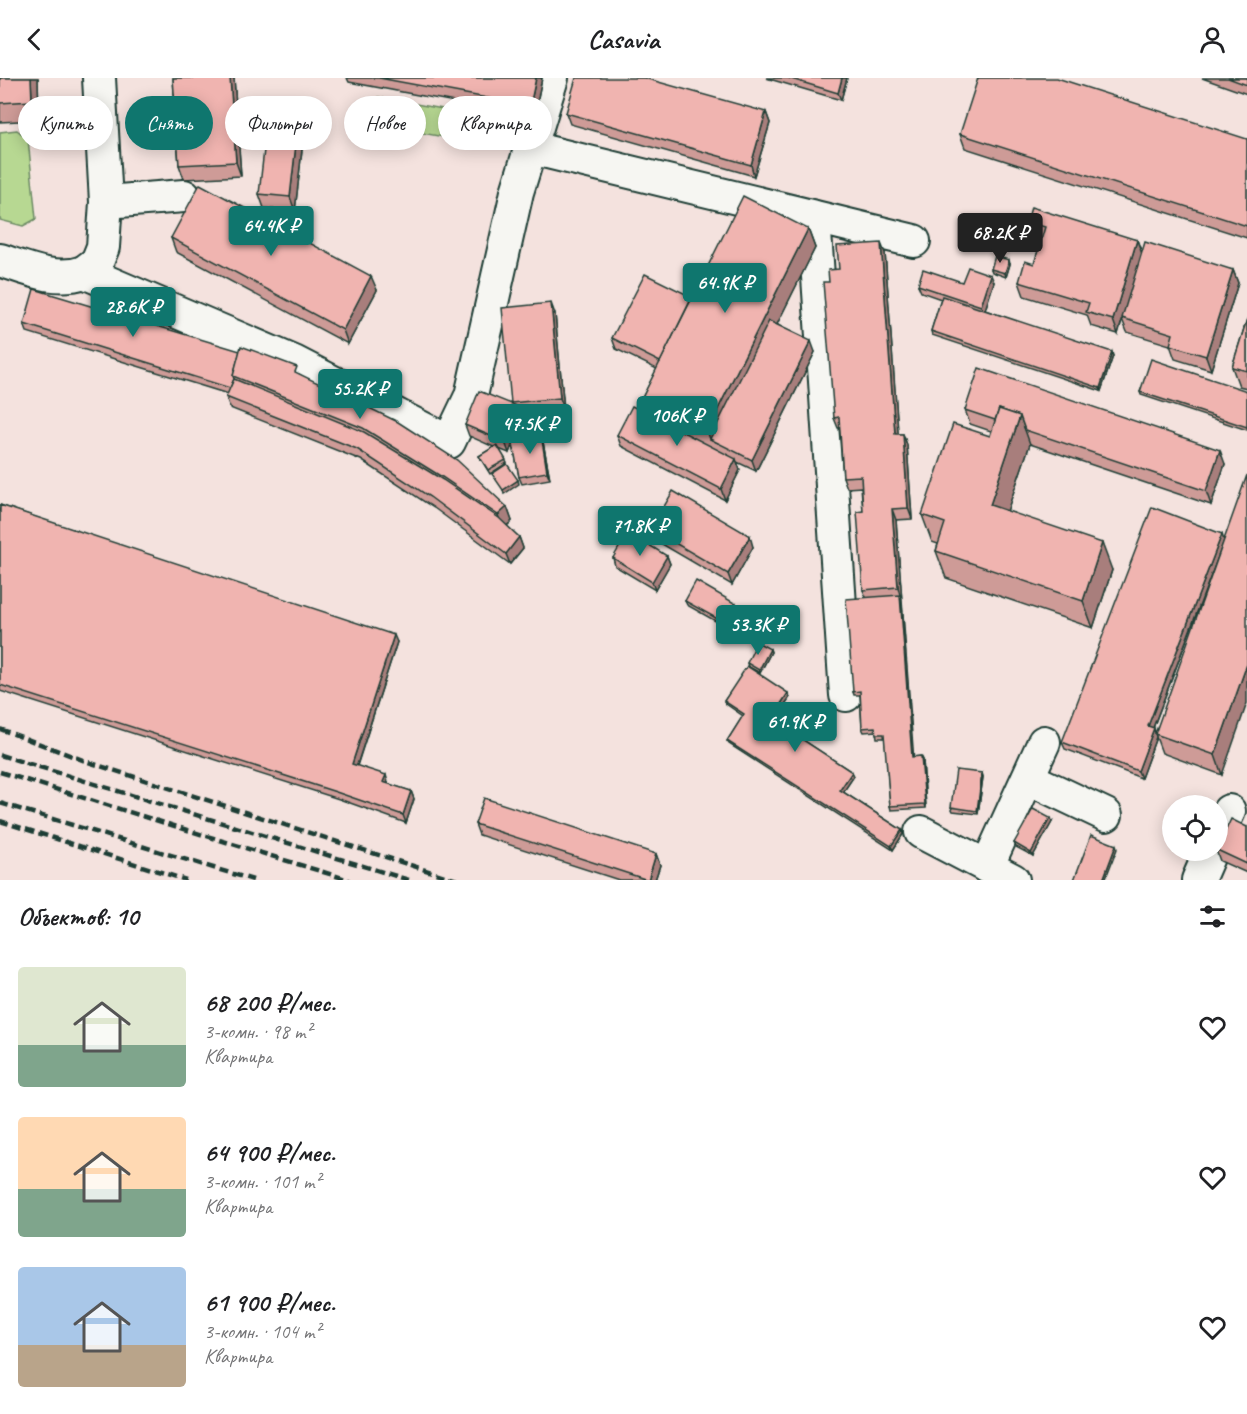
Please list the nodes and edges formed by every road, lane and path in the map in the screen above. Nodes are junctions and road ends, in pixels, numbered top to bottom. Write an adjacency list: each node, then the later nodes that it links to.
1 (99, 78): 7 (street)
2 (552, 78): 3 (street)
3 (547, 96)
4 (530, 150): 11 (street)
5 (539, 150): 8 (street)
6 (184, 196): 7 (street)
7 (106, 202): 11 (street)
8 (814, 217): 9 (street); 12 (street)
9 (914, 241)
10 (0, 260): 11 (street)
11 (84, 272)
12 (846, 695)
13 (1044, 741): 14 (street)
14 (1028, 778): 15 (street); 18 (street)
15 (1106, 815)
16 (921, 832): 18 (street)
17 (1206, 861): 19 (street)
18 (1000, 873)
19 (1198, 880)

